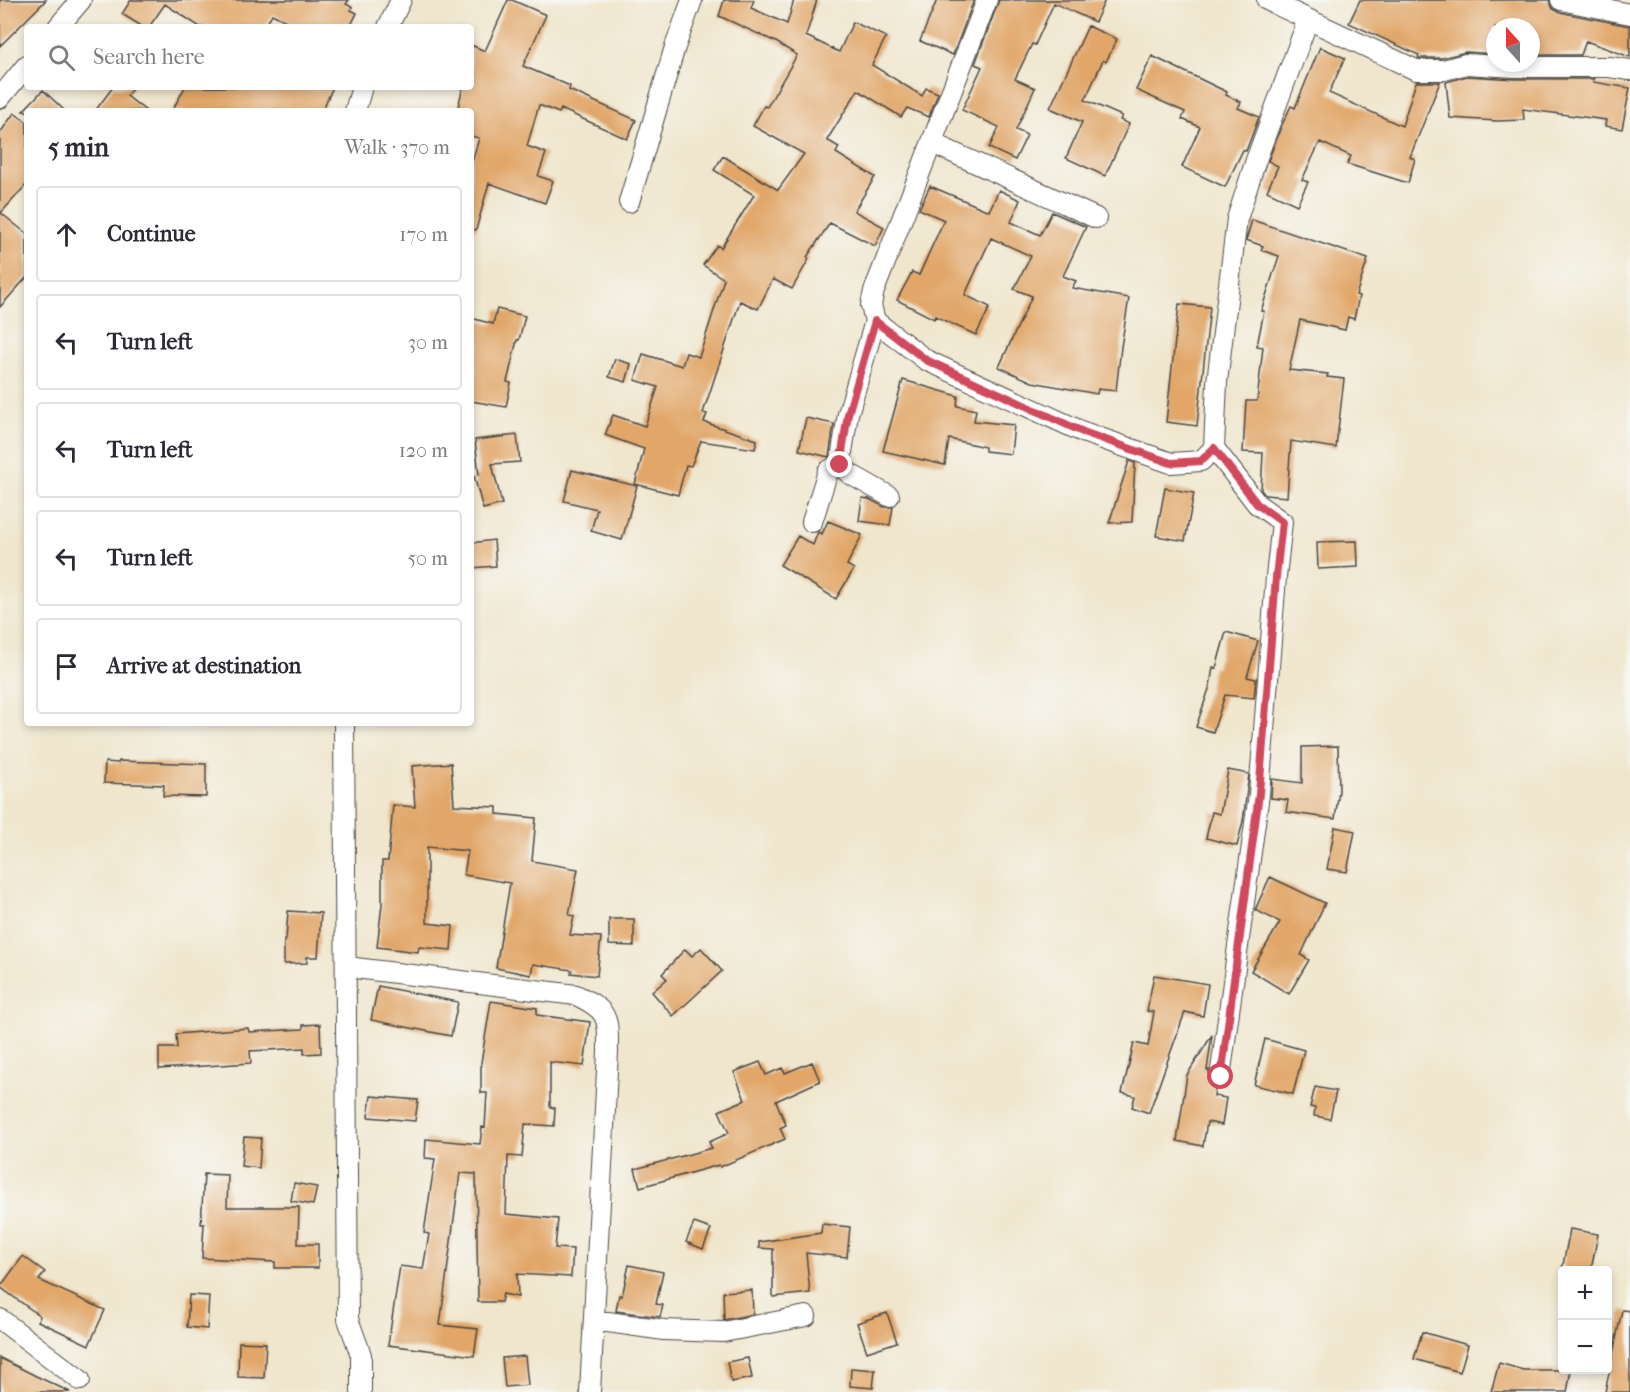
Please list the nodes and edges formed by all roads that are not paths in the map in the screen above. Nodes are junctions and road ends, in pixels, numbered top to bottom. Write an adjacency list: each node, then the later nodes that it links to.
1 (81, 0): 9 (street)
2 (401, 0): 10 (street)
3 (692, 0): 17 (street)
4 (987, 0): 16 (street)
5 (1267, 0): 8 (street)
6 (1561, 0): 7 (street)
7 (1630, 14)
8 (1308, 20): 12 (street); 20 (street)
9 (61, 24)
10 (389, 24)
11 (24, 69): 14 (street)
12 (1630, 70)
13 (361, 90): 15 (street)
14 (0, 98)
15 (355, 108)
16 (932, 143): 18 (street); 19 (street)
17 (629, 202)
18 (1096, 218)
19 (875, 321): 20 (street); 21 (street)
20 (1214, 448): 26 (street)
21 (840, 465): 22 (street); 23 (street)
22 (889, 496)
23 (812, 522)
24 (344, 726): 25 (street)
25 (347, 967): 29 (street); 31 (street)
26 (1221, 1077)
27 (806, 1316): 29 (street)
28 (0, 1319): 30 (street)
29 (594, 1320): 32 (street)
30 (80, 1380)
31 (361, 1392)
32 (590, 1392)

